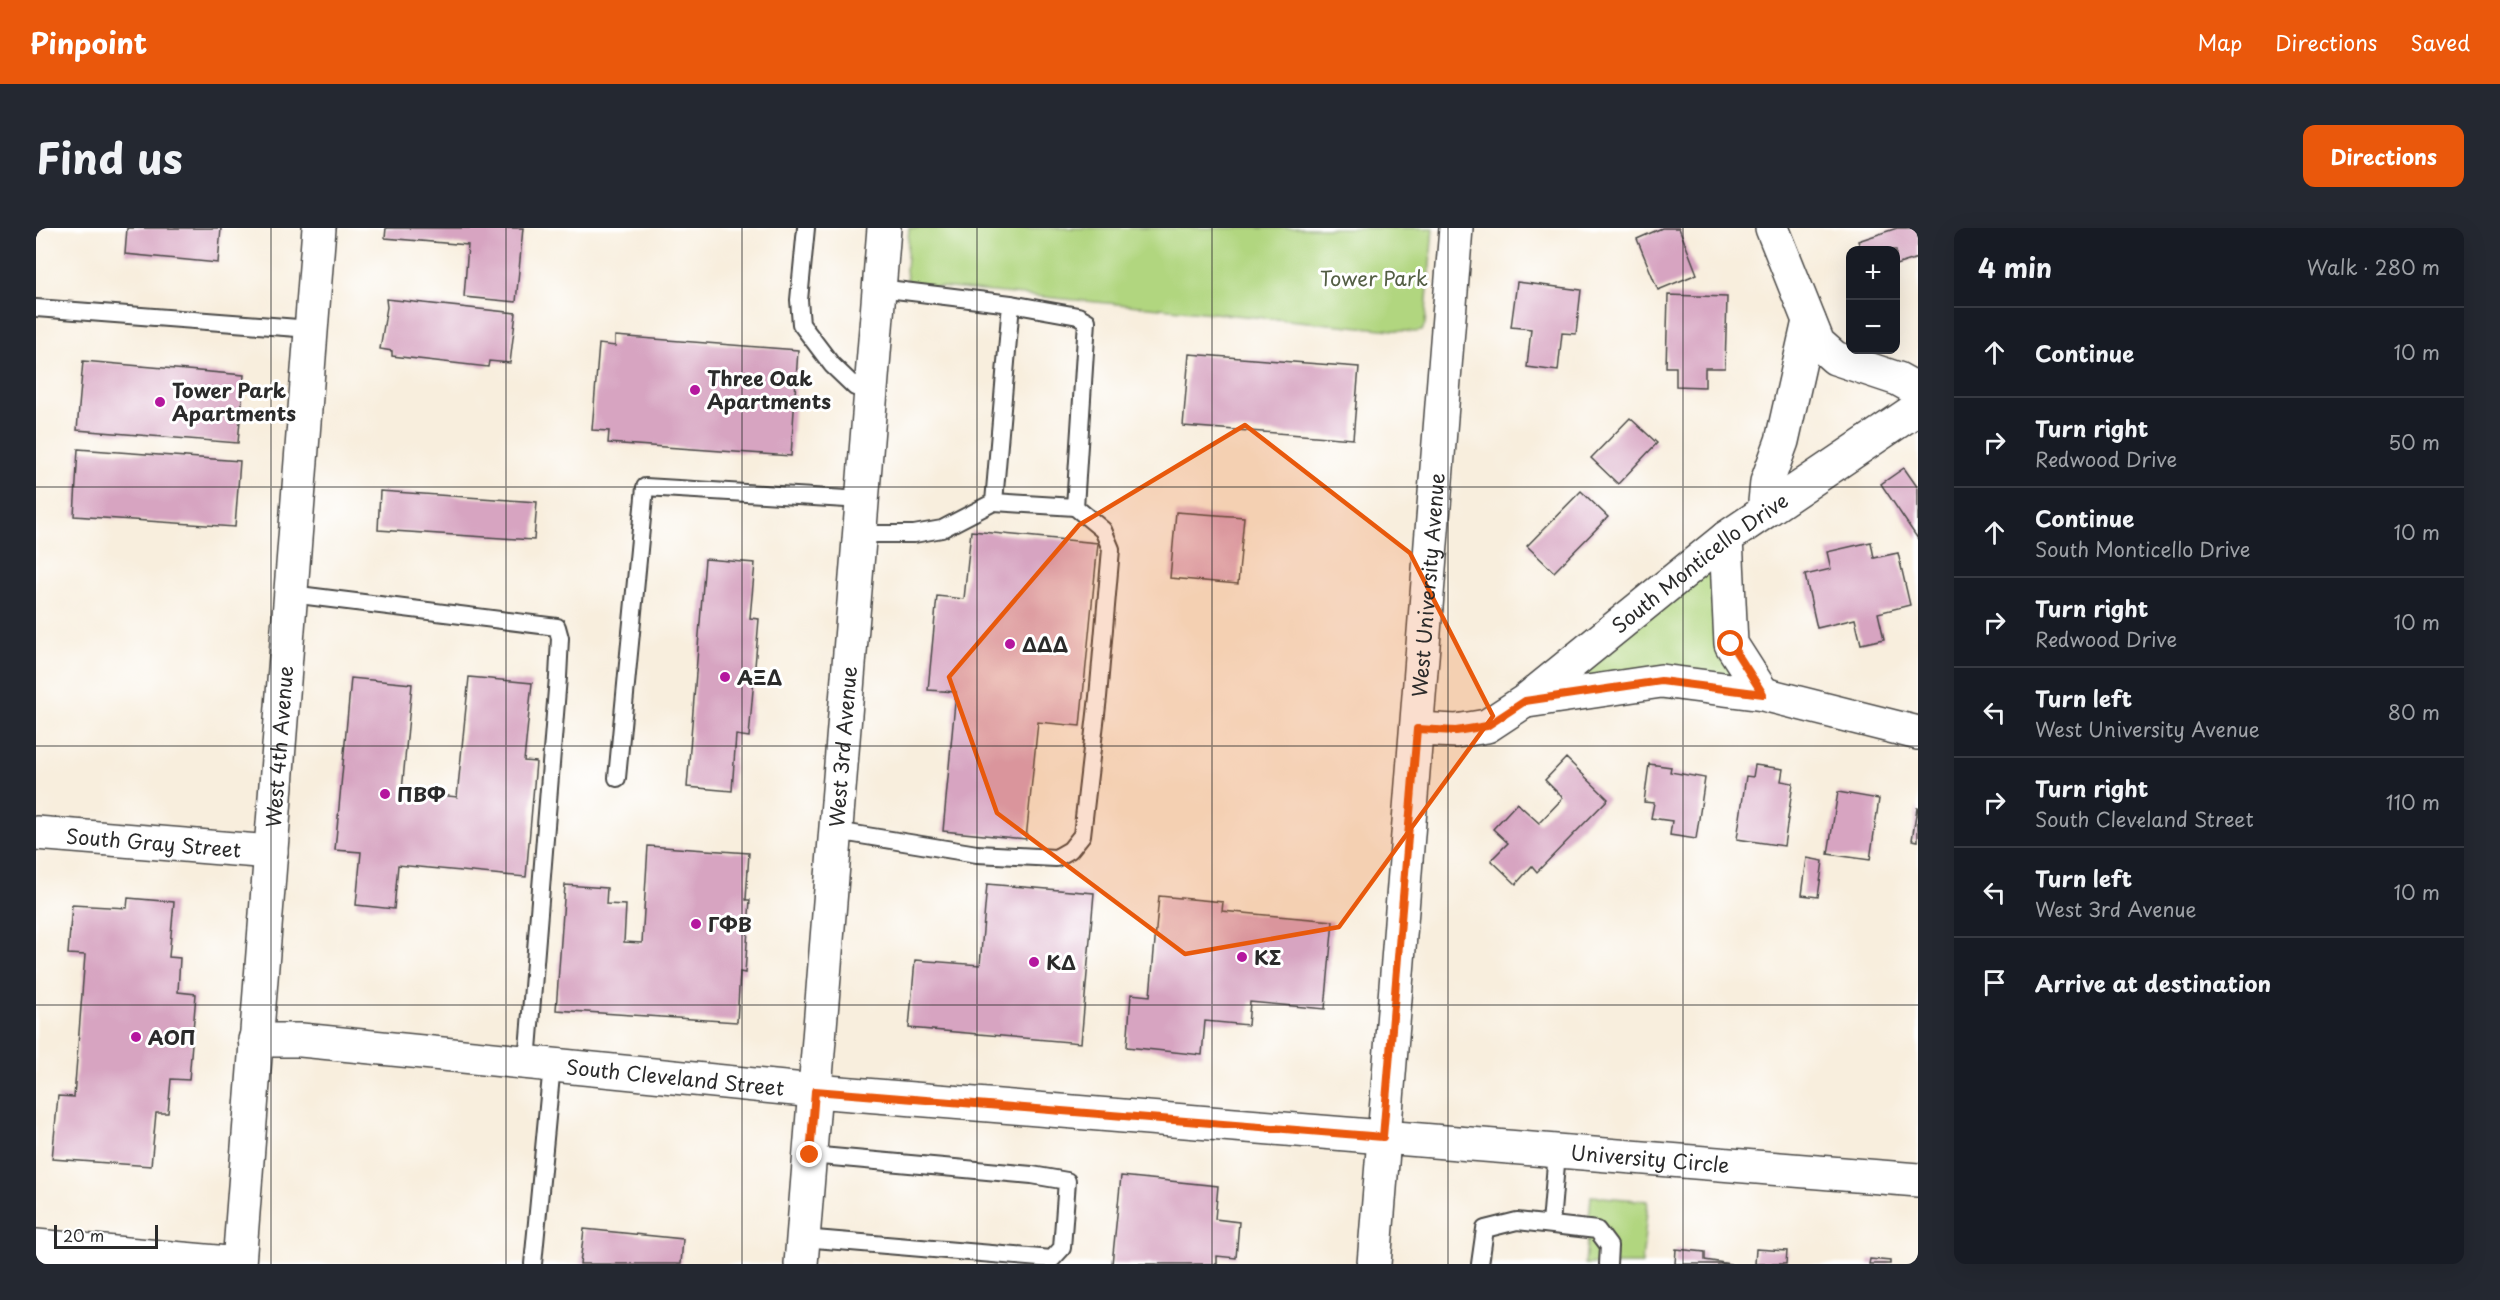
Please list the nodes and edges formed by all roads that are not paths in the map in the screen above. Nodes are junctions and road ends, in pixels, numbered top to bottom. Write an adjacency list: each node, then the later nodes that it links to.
1 (319, 228): 10 (street, West 4th Avenue)
2 (806, 228): 12 (lane)
3 (884, 228): 6 (street, West 3rd Avenue)
4 (1456, 228): 23 (street, West University Avenue)
5 (1772, 228): 9 (street)
6 (879, 288): 7 (lane); 12 (street, West 3rd Avenue)
7 (1011, 304): 15 (lane); 16 (lane)
8 (36, 308): 10 (lane)
9 (1809, 321): 11 (street); 17 (street)
10 (311, 329): 20 (street, West 4th Avenue)
11 (1918, 390)
12 (871, 393): 14 (street, West 3rd Avenue)
13 (1918, 408): 17 (street, South Monticello Drive)
14 (862, 500): 18 (street, West 3rd Avenue); 25 (lane)
15 (994, 502): 16 (lane); 18 (lane)
16 (1075, 507): 26 (lane)
17 (1764, 512): 19 (street, South Monticello Drive)
18 (860, 534): 26 (street, West 3rd Avenue)
19 (1726, 538): 21 (street); 22 (street, South Monticello Drive)
20 (291, 594): 28 (street, West 4th Avenue); 30 (lane)
21 (1763, 694): 22 (street); 24 (street)
22 (1525, 701): 23 (street, South Monticello Drive)
23 (1417, 729): 32 (street, West University Avenue)
24 (1918, 733)
25 (617, 778)
26 (836, 831): 31 (street, West 3rd Avenue)
27 (36, 832): 28 (street, South Gray Street)
28 (271, 852): 29 (street, West 4th Avenue)
29 (255, 1041): 30 (street, South Cleveland Street); 39 (street, West 4th Avenue)
30 (539, 1064): 31 (street, South Cleveland Street); 40 (lane)
31 (815, 1091): 32 (street, South Cleveland Street); 34 (street, West 3rd Avenue)
32 (1383, 1137): 33 (street, University Circle); 41 (street, West University Avenue)
33 (1557, 1152): 35 (street, University Circle); 36 (lane)
34 (810, 1155): 38 (street, West 3rd Avenue); 38 (lane)
35 (1918, 1180)
36 (1551, 1224): 42 (lane); 43 (lane)
37 (36, 1246): 39 (street)
38 (802, 1251)
39 (239, 1264)
40 (533, 1264)
41 (1374, 1264)
42 (1480, 1264)
43 (1608, 1264)

